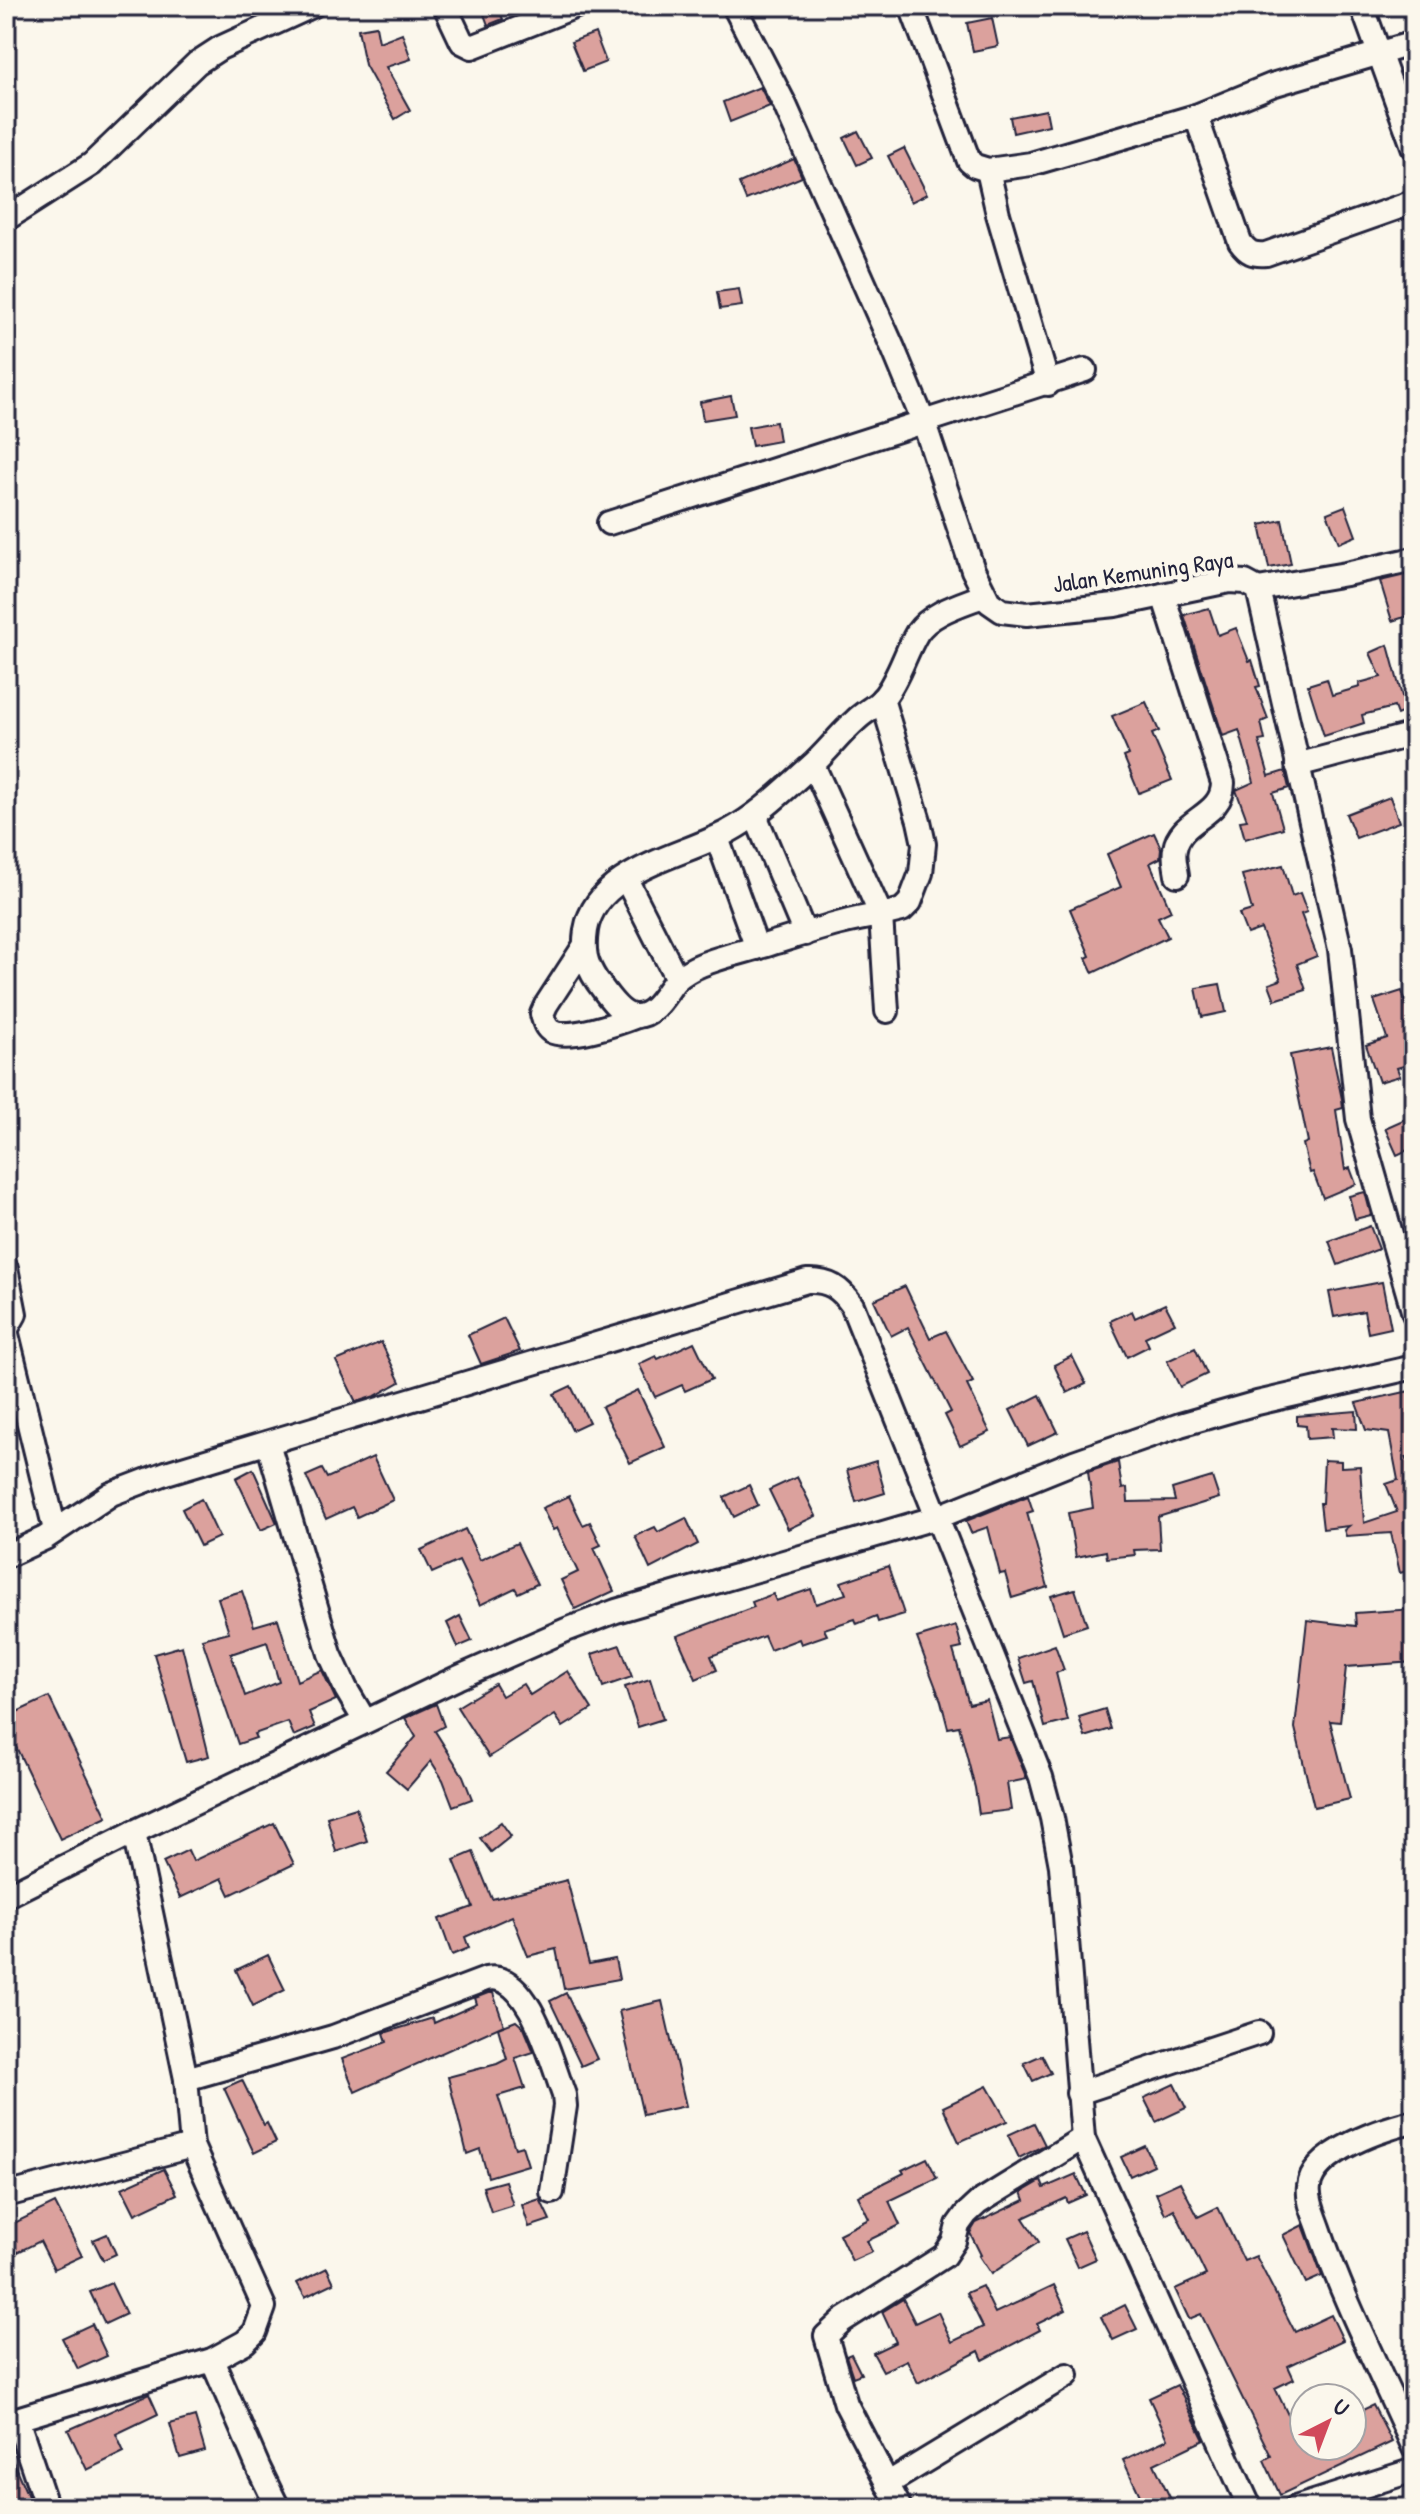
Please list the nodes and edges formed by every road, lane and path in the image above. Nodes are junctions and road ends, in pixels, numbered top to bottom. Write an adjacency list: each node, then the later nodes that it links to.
1 (312, 6): 13 (street)
2 (445, 6): 3 (street)
3 (576, 6)
4 (734, 6): 16 (street)
5 (911, 6): 11 (street)
6 (1362, 6): 8 (street)
7 (1414, 43): 8 (street)
8 (1379, 53): 9 (street); 10 (street)
9 (1196, 116): 11 (street); 12 (street)
10 (1414, 149)
11 (988, 170): 15 (street)
12 (1414, 200)
13 (6, 219)
14 (1085, 370): 15 (street)
15 (1048, 384): 16 (street)
16 (924, 423): 17 (street); 20 (street)
17 (609, 523)
18 (1414, 559): 19 (street)
19 (1258, 589): 21 (street, Jalan Kemuning Raya); 25 (street, Jalan Kemuning Raya)
20 (985, 595): 21 (street, Jalan Kemuning Raya); 22 (street)
21 (1163, 595): 28 (street)
22 (882, 699): 24 (street); 30 (street)
23 (1414, 734): 25 (street)
24 (813, 765): 26 (street); 30 (street)
25 (1297, 765): 38 (street, Jalan Kemuning Raya)
26 (755, 815): 27 (street); 31 (street)
27 (717, 838): 29 (street); 33 (street)
28 (1177, 875)
29 (626, 879): 32 (street); 34 (street)
30 (881, 915): 31 (street); 35 (street)
31 (805, 934): 33 (street)
32 (583, 948): 36 (street); 36 (street)
33 (757, 948): 34 (street)
34 (677, 979): 36 (street)
35 (887, 1011)
36 (637, 1016)
37 (6, 1268): 39 (street)
38 (1414, 1314)
39 (6, 1330): 43 (street)
40 (1414, 1367): 42 (street)
41 (268, 1443): 42 (street); 43 (street); 45 (street)
42 (938, 1517): 45 (street); 50 (street)
43 (55, 1530): 44 (street)
44 (6, 1556)
45 (365, 1721): 46 (street)
46 (134, 1832): 47 (street); 49 (street)
47 (6, 1896)
48 (1259, 2033): 50 (street)
49 (186, 2079): 53 (street); 54 (street)
50 (1078, 2093): 52 (street)
51 (1414, 2122): 59 (street)
52 (1083, 2138): 61 (street); 65 (street)
53 (192, 2146): 55 (street); 56 (street)
54 (552, 2192)
55 (6, 2195)
56 (212, 2360): 58 (street); 63 (street)
57 (1067, 2375): 61 (street)
58 (11, 2419): 62 (street)
59 (1414, 2448)
60 (1414, 2470): 66 (street)
61 (887, 2484): 64 (street)
62 (47, 2508)
63 (278, 2508)
64 (900, 2508)
65 (1250, 2508)
66 (1295, 2508)

